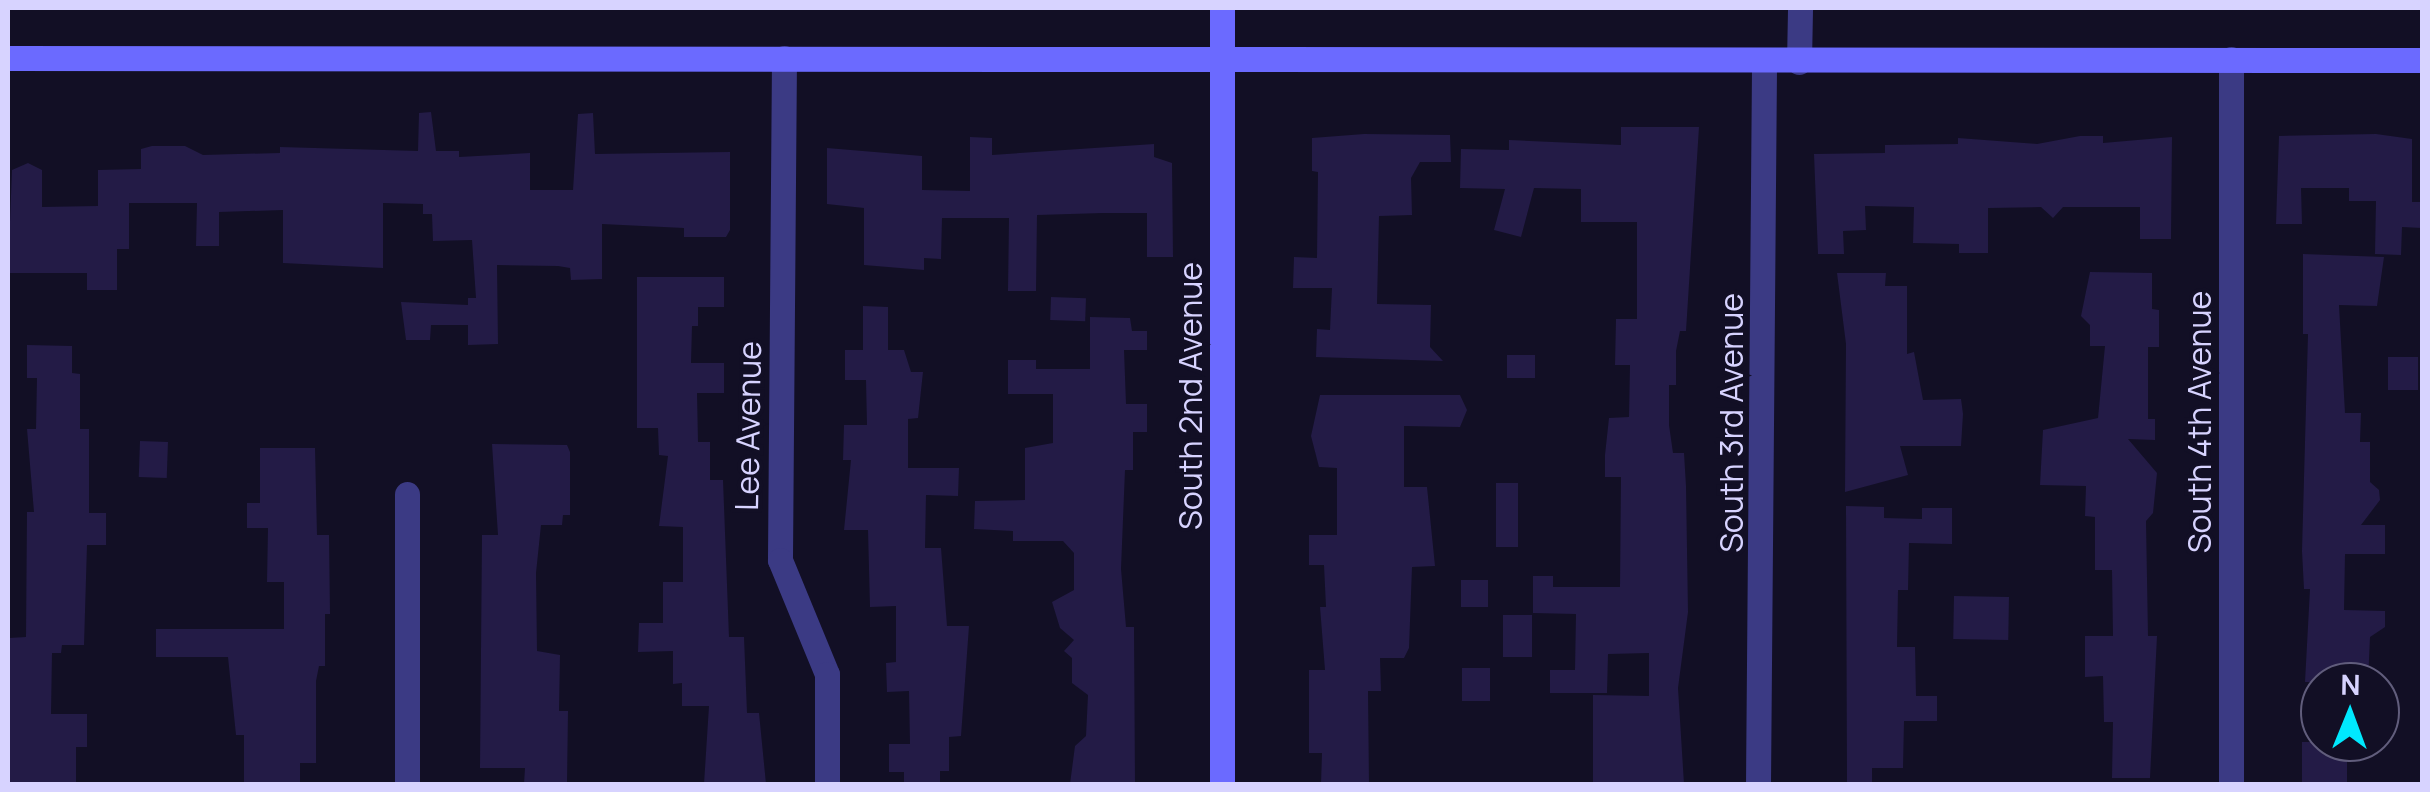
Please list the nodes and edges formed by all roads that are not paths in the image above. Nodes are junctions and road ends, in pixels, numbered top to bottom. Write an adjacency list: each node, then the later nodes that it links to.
1 (1222, 8): 7 (street, South 2nd Avenue)
2 (1800, 8): 9 (street)
3 (8, 58): 4 (street)
4 (784, 58): 7 (street); 12 (street, Lee Avenue)
5 (2232, 59): 6 (street); 9 (street); 15 (street, South 4th Avenue)
6 (2422, 60)
7 (1222, 61): 8 (street); 13 (street, South 2nd Avenue)
8 (1764, 61): 9 (street); 14 (street, South 3rd Avenue)
9 (1799, 62)
10 (407, 494): 11 (street)
11 (407, 784)
12 (827, 784)
13 (1222, 784)
14 (1758, 784)
15 (2231, 784)

